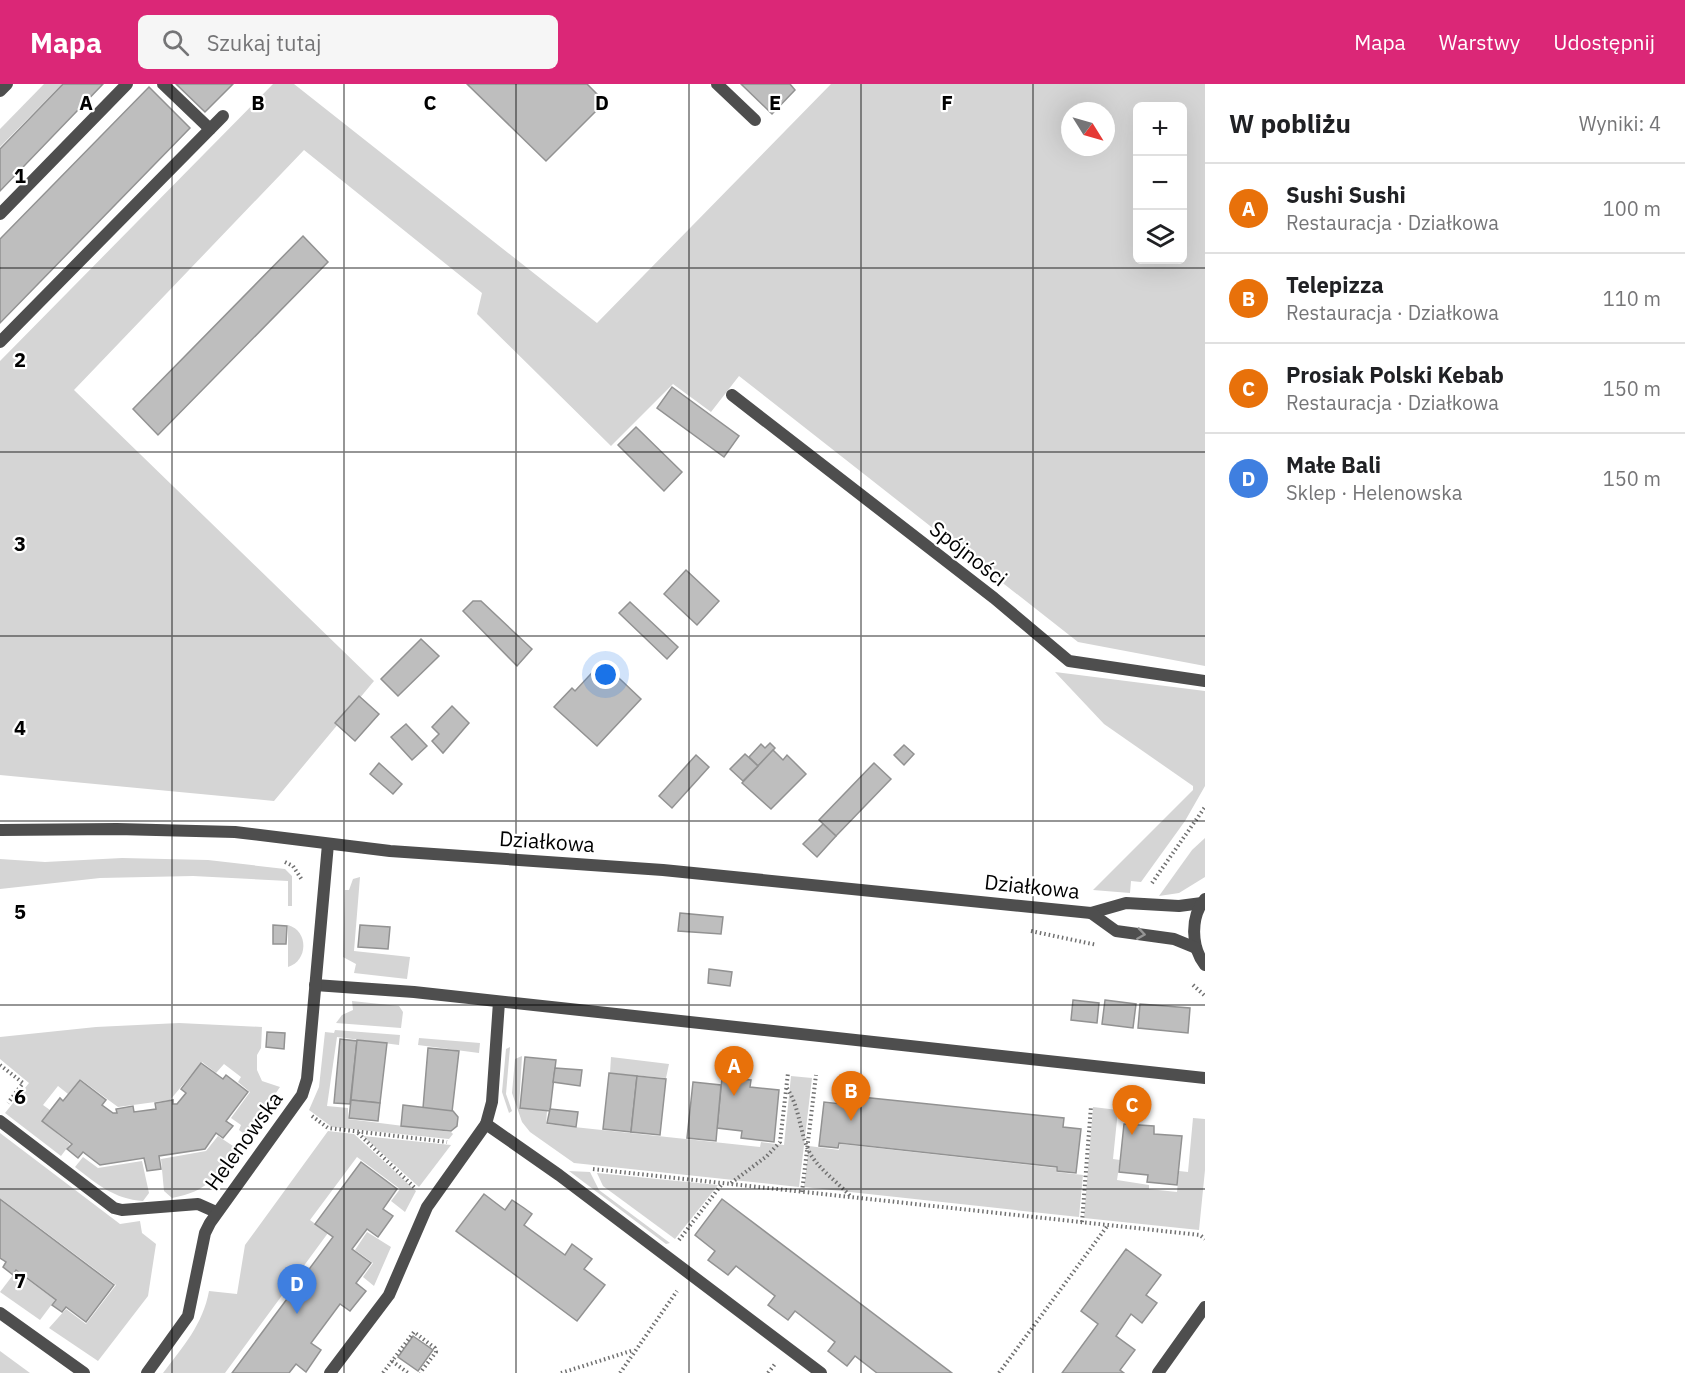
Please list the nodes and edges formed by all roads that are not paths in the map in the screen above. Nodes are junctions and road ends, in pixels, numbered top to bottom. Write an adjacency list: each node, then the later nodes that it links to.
1 (7, 84): 5 (street)
2 (127, 84): 9 (street)
3 (162, 84): 8 (street)
4 (717, 84): 7 (street)
5 (0, 91)
6 (223, 116): 8 (street)
7 (754, 120)
8 (210, 129): 10 (street)
9 (0, 214)
10 (0, 342)
11 (732, 395): 12 (street, Spójności)
12 (1205, 681)
13 (0, 830): 14 (street, Działkowa)
14 (328, 844): 16 (street, Działkowa); 19 (street, Helenowska)
15 (1203, 901): 16 (street, Działkowa); 17 (street, Działkowa)
16 (1091, 913): 17 (street, Działkowa, one-way to 17)
17 (1196, 948): 18 (street, Działkowa)
18 (1205, 965)
19 (315, 985): 20 (street); 24 (street, Helenowska)
20 (500, 1002): 21 (street); 23 (street)
21 (1205, 1078)
22 (1, 1116): 24 (street)
23 (486, 1124): 29 (street); 30 (street)
24 (216, 1212): 28 (street, Helenowska)
25 (1205, 1307): 31 (street)
26 (0, 1313): 27 (street)
27 (84, 1373)
28 (147, 1373)
29 (330, 1373)
30 (821, 1373)
31 (1158, 1373)

